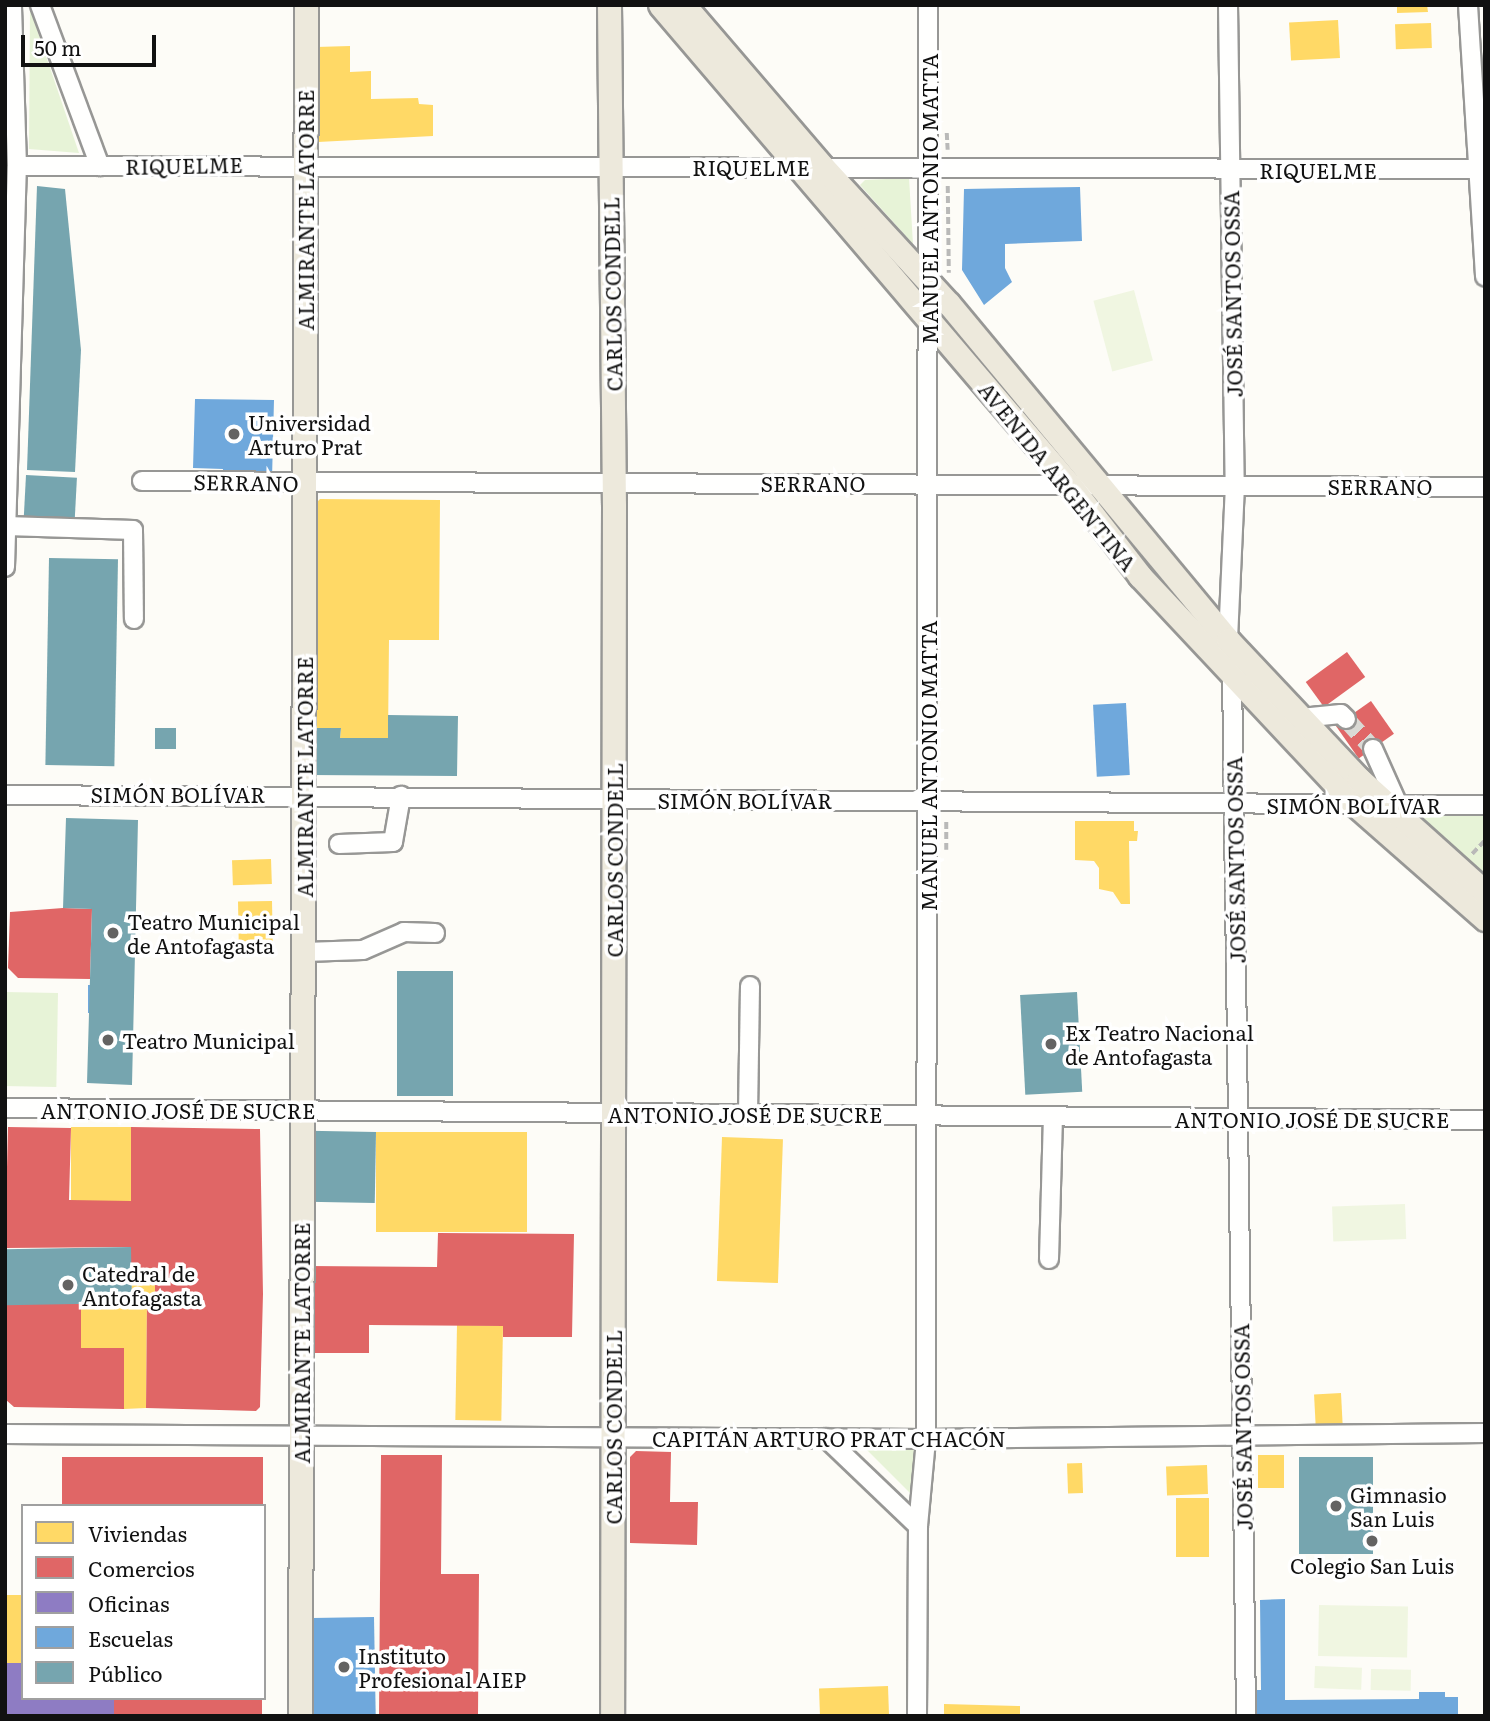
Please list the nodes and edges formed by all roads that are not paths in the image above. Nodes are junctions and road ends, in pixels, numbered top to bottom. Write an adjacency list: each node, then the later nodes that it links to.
1 (12, 5): 11 (street)
2 (40, 5): 12 (street)
3 (306, 5): 10 (main road, ALMIRANTE LATORRE)
4 (609, 5): 14 (main road, CARLOS CONDELL)
5 (660, 5): 15 (main road, AVENIDA ARGENTINA)
6 (684, 5): 16 (main road, AVENIDA ARGENTINA)
7 (928, 5): 13 (street, MANUEL ANTONIO MATTA)
8 (1228, 5): 18 (street, JOSÉ SANTOS OSSA)
9 (1468, 5): 17 (street)
10 (305, 164): 12 (street, RIQUELME); 14 (street, RIQUELME); 24 (main road, ALMIRANTE LATORRE)
11 (17, 166): 12 (street, RIQUELME); 30 (street)
12 (100, 166)
13 (929, 166): 16 (street, RIQUELME); 18 (street, RIQUELME); 20 (street, MANUEL ANTONIO MATTA)
14 (611, 167): 15 (street, RIQUELME); 23 (main road, CARLOS CONDELL)
15 (795, 167): 16 (street, RIQUELME); 21 (main road, AVENIDA ARGENTINA)
16 (822, 167): 20 (main road, AVENIDA ARGENTINA)
17 (1481, 169): 18 (street, RIQUELME); 19 (street)
18 (1230, 170): 28 (street, JOSÉ SANTOS OSSA)
19 (1485, 275)
20 (930, 283): 21 (street, MANUEL ANTONIO MATTA); 27 (main road, AVENIDA ARGENTINA)
21 (930, 320): 25 (street, MANUEL ANTONIO MATTA); 26 (main road, AVENIDA ARGENTINA)
22 (142, 481): 24 (street, SERRANO)
23 (614, 482): 24 (street, SERRANO); 25 (street, SERRANO); 41 (main road, CARLOS CONDELL)
24 (304, 483): 38 (main road, ALMIRANTE LATORRE)
25 (929, 484): 26 (street, SERRANO); 42 (street, MANUEL ANTONIO MATTA)
26 (1069, 484): 27 (street, SERRANO); 34 (main road, AVENIDA ARGENTINA)
27 (1097, 484): 28 (street, SERRANO); 33 (main road, AVENIDA ARGENTINA)
28 (1235, 485): 29 (street, SERRANO); 33 (street, JOSÉ SANTOS OSSA)
29 (1485, 487)
30 (6, 526): 31 (street); 32 (street)
31 (5, 567)
32 (134, 619)
33 (1228, 640): 34 (street, JOSÉ SANTOS OSSA); 35 (main road, AVENIDA ARGENTINA)
34 (1232, 673): 43 (street, JOSÉ SANTOS OSSA); 44 (main road, AVENIDA ARGENTINA)
35 (1301, 718): 36 (street); 45 (main road, AVENIDA ARGENTINA)
36 (1346, 719)
37 (1373, 749): 45 (street)
38 (303, 794): 39 (street, SIMÓN BOLÍVAR); 40 (street, SIMÓN BOLÍVAR); 51 (main road, ALMIRANTE LATORRE)
39 (5, 795)
40 (401, 796): 41 (street, SIMÓN BOLÍVAR); 47 (street)
41 (614, 799): 42 (street, SIMÓN BOLÍVAR); 55 (main road, CARLOS CONDELL)
42 (928, 800): 43 (street, SIMÓN BOLÍVAR); 57 (street, MANUEL ANTONIO MATTA)
43 (1234, 804): 44 (street, SIMÓN BOLÍVAR); 59 (street, JOSÉ SANTOS OSSA)
44 (1354, 804): 45 (street, SIMÓN BOLÍVAR); 49 (main road, AVENIDA ARGENTINA)
45 (1393, 805): 46 (street, SIMÓN BOLÍVAR); 48 (main road, AVENIDA ARGENTINA)
46 (1485, 805)
47 (339, 844)
48 (1485, 892)
49 (1485, 919)
50 (435, 933): 51 (street)
51 (305, 952): 54 (main road, ALMIRANTE LATORRE)
52 (750, 986): 56 (street)
53 (5, 1108): 54 (street, ANTONIO JOSÉ DE SUCRE)
54 (302, 1111): 55 (street, ANTONIO JOSÉ DE SUCRE); 64 (main road, ALMIRANTE LATORRE)
55 (613, 1113): 56 (street, ANTONIO JOSÉ DE SUCRE); 66 (main road, CARLOS CONDELL)
56 (748, 1115): 57 (street, ANTONIO JOSÉ DE SUCRE)
57 (927, 1116): 58 (street, ANTONIO JOSÉ DE SUCRE); 68 (street, MANUEL ANTONIO MATTA)
58 (1053, 1117): 59 (street, ANTONIO JOSÉ DE SUCRE); 61 (street)
59 (1238, 1118): 60 (street, ANTONIO JOSÉ DE SUCRE); 65 (street, JOSÉ SANTOS OSSA)
60 (1485, 1120)
61 (1049, 1259)
62 (1485, 1433): 65 (street, CAPITÁN ARTURO PRAT CHACÓN)
63 (5, 1434): 64 (street, CAPITÁN ARTURO PRAT CHACÓN)
64 (301, 1436): 66 (street, CAPITÁN ARTURO PRAT CHACÓN); 70 (main road, ALMIRANTE LATORRE)
65 (1242, 1436): 68 (street, CAPITÁN ARTURO PRAT CHACÓN); 73 (street, JOSÉ SANTOS OSSA)
66 (613, 1437): 67 (street, CAPITÁN ARTURO PRAT CHACÓN); 71 (main road, CARLOS CONDELL)
67 (826, 1438): 68 (street, CAPITÁN ARTURO PRAT CHACÓN); 69 (street)
68 (926, 1439): 69 (street, MANUEL ANTONIO MATTA)
69 (918, 1526): 72 (street, MANUEL ANTONIO MATTA)
70 (300, 1716)
71 (612, 1716)
72 (917, 1716)
73 (1246, 1716)

